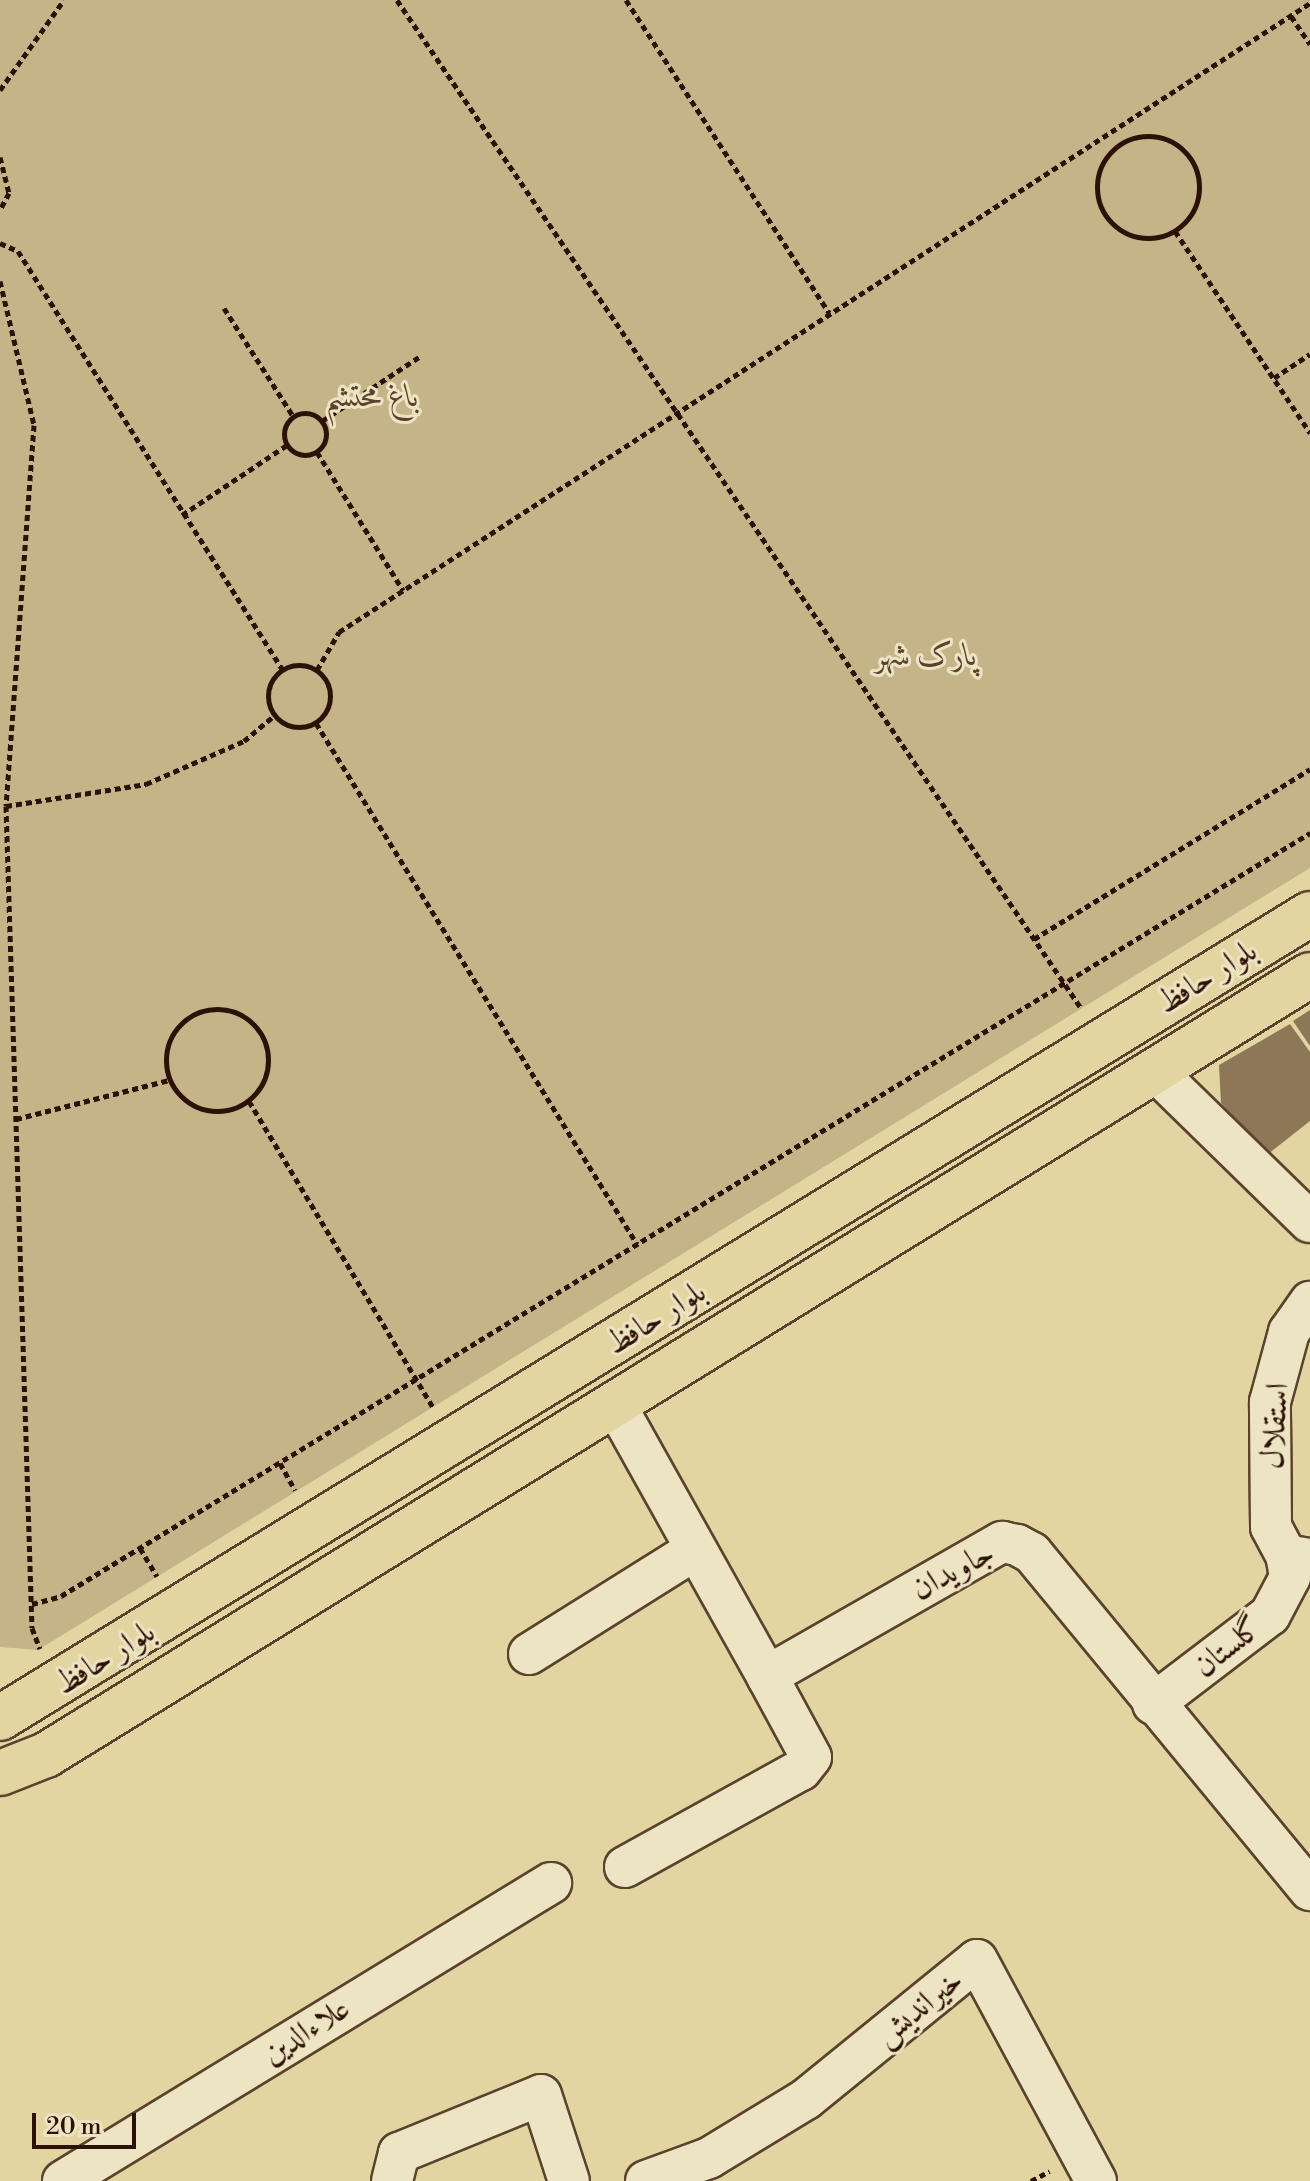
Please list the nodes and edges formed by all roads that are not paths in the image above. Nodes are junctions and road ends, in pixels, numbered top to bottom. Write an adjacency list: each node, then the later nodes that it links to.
1 (1310, 914): 3 (main road, بلوار حافظ)
2 (1310, 975): 4 (main road, بلوار حافظ)
3 (1106, 1024): 4 (main road); 13 (main road, بلوار حافظ)
4 (1155, 1071): 5 (street); 7 (main road, بلوار حافظ)
5 (1310, 1222)
6 (1310, 1302): 9 (street, استقلال)
7 (615, 1404): 8 (street); 14 (main road, بلوار حافظ)
8 (695, 1550): 10 (street); 11 (street)
9 (1298, 1557): 12 (street, گلستان)
10 (529, 1654)
11 (767, 1676): 12 (street, جاویدان); 15 (street)
12 (1153, 1704): 17 (street, جاویدان)
13 (0, 1718)
14 (0, 1773)
15 (625, 1867)
16 (551, 1883): 19 (street, علاءالدین)
17 (1310, 1890)
18 (392, 2171): 20 (street)
19 (63, 2181)
20 (569, 2181)
21 (646, 2181): 22 (street, خیراندیش)
22 (1096, 2181)

